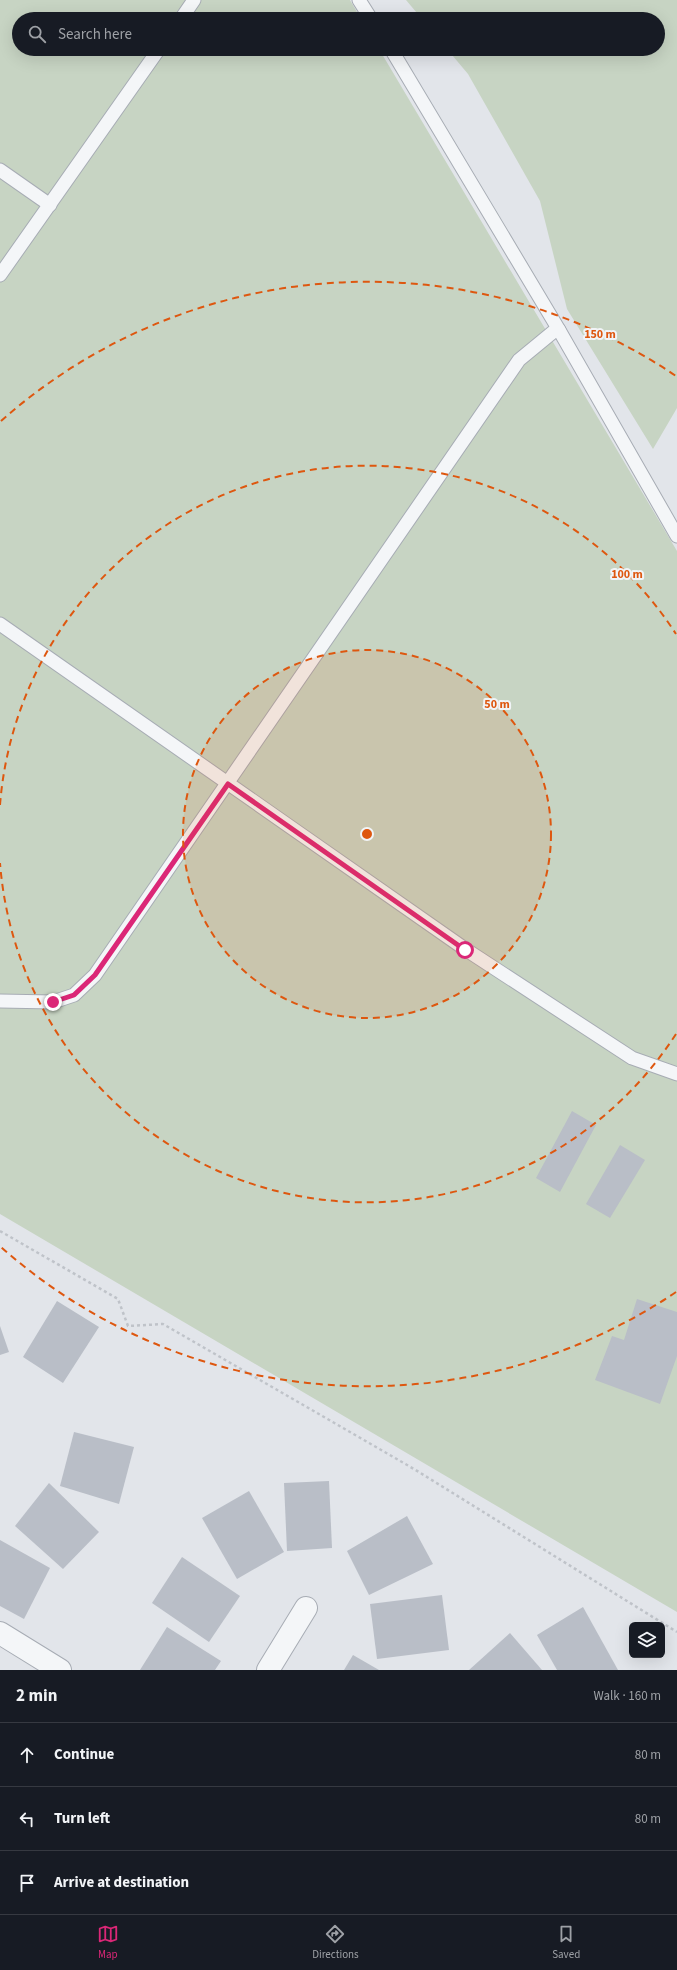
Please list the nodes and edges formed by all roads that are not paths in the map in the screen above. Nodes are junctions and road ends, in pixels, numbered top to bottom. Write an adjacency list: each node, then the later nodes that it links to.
1 (194, 0): 3 (lane)
2 (359, 0): 4 (lane)
3 (186, 12)
4 (367, 12)
5 (154, 56): 8 (lane)
6 (395, 56): 10 (lane)
7 (0, 170): 8 (lane)
8 (50, 205): 9 (lane)
9 (0, 275)
10 (559, 330): 11 (lane); 13 (lane)
11 (677, 536)
12 (0, 624): 13 (lane)
13 (228, 784): 14 (lane); 15 (lane)
14 (0, 1001)
15 (677, 1074)
16 (306, 1608): 19 (street)
17 (0, 1633): 18 (street)
18 (60, 1670)
19 (268, 1670)

